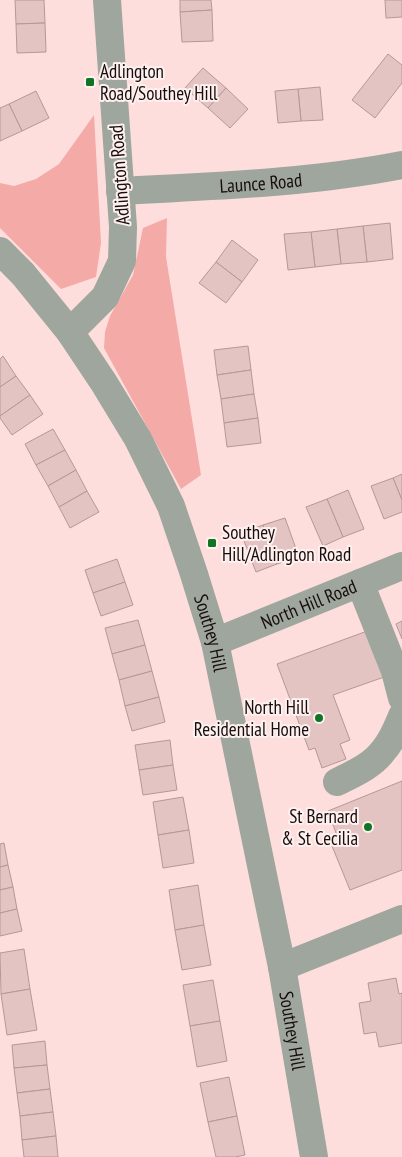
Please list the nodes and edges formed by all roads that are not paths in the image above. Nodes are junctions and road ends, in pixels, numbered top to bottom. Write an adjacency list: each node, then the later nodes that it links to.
1 (107, 0): 3 (street, Adlington Road)
2 (402, 165): 3 (street, Launce Road)
3 (120, 191): 5 (street, Adlington Road)
4 (0, 251): 5 (street, Southey Hill)
5 (70, 332): 8 (street, Southey Hill)
6 (402, 566): 7 (street, North Hill Road)
7 (360, 583): 8 (street, North Hill Road); 9 (street)
8 (215, 642): 13 (street, Southey Hill)
9 (402, 698)
10 (402, 716): 11 (street)
11 (337, 782)
12 (402, 919): 13 (street)
13 (282, 967): 14 (street, Southey Hill)
14 (314, 1157)

